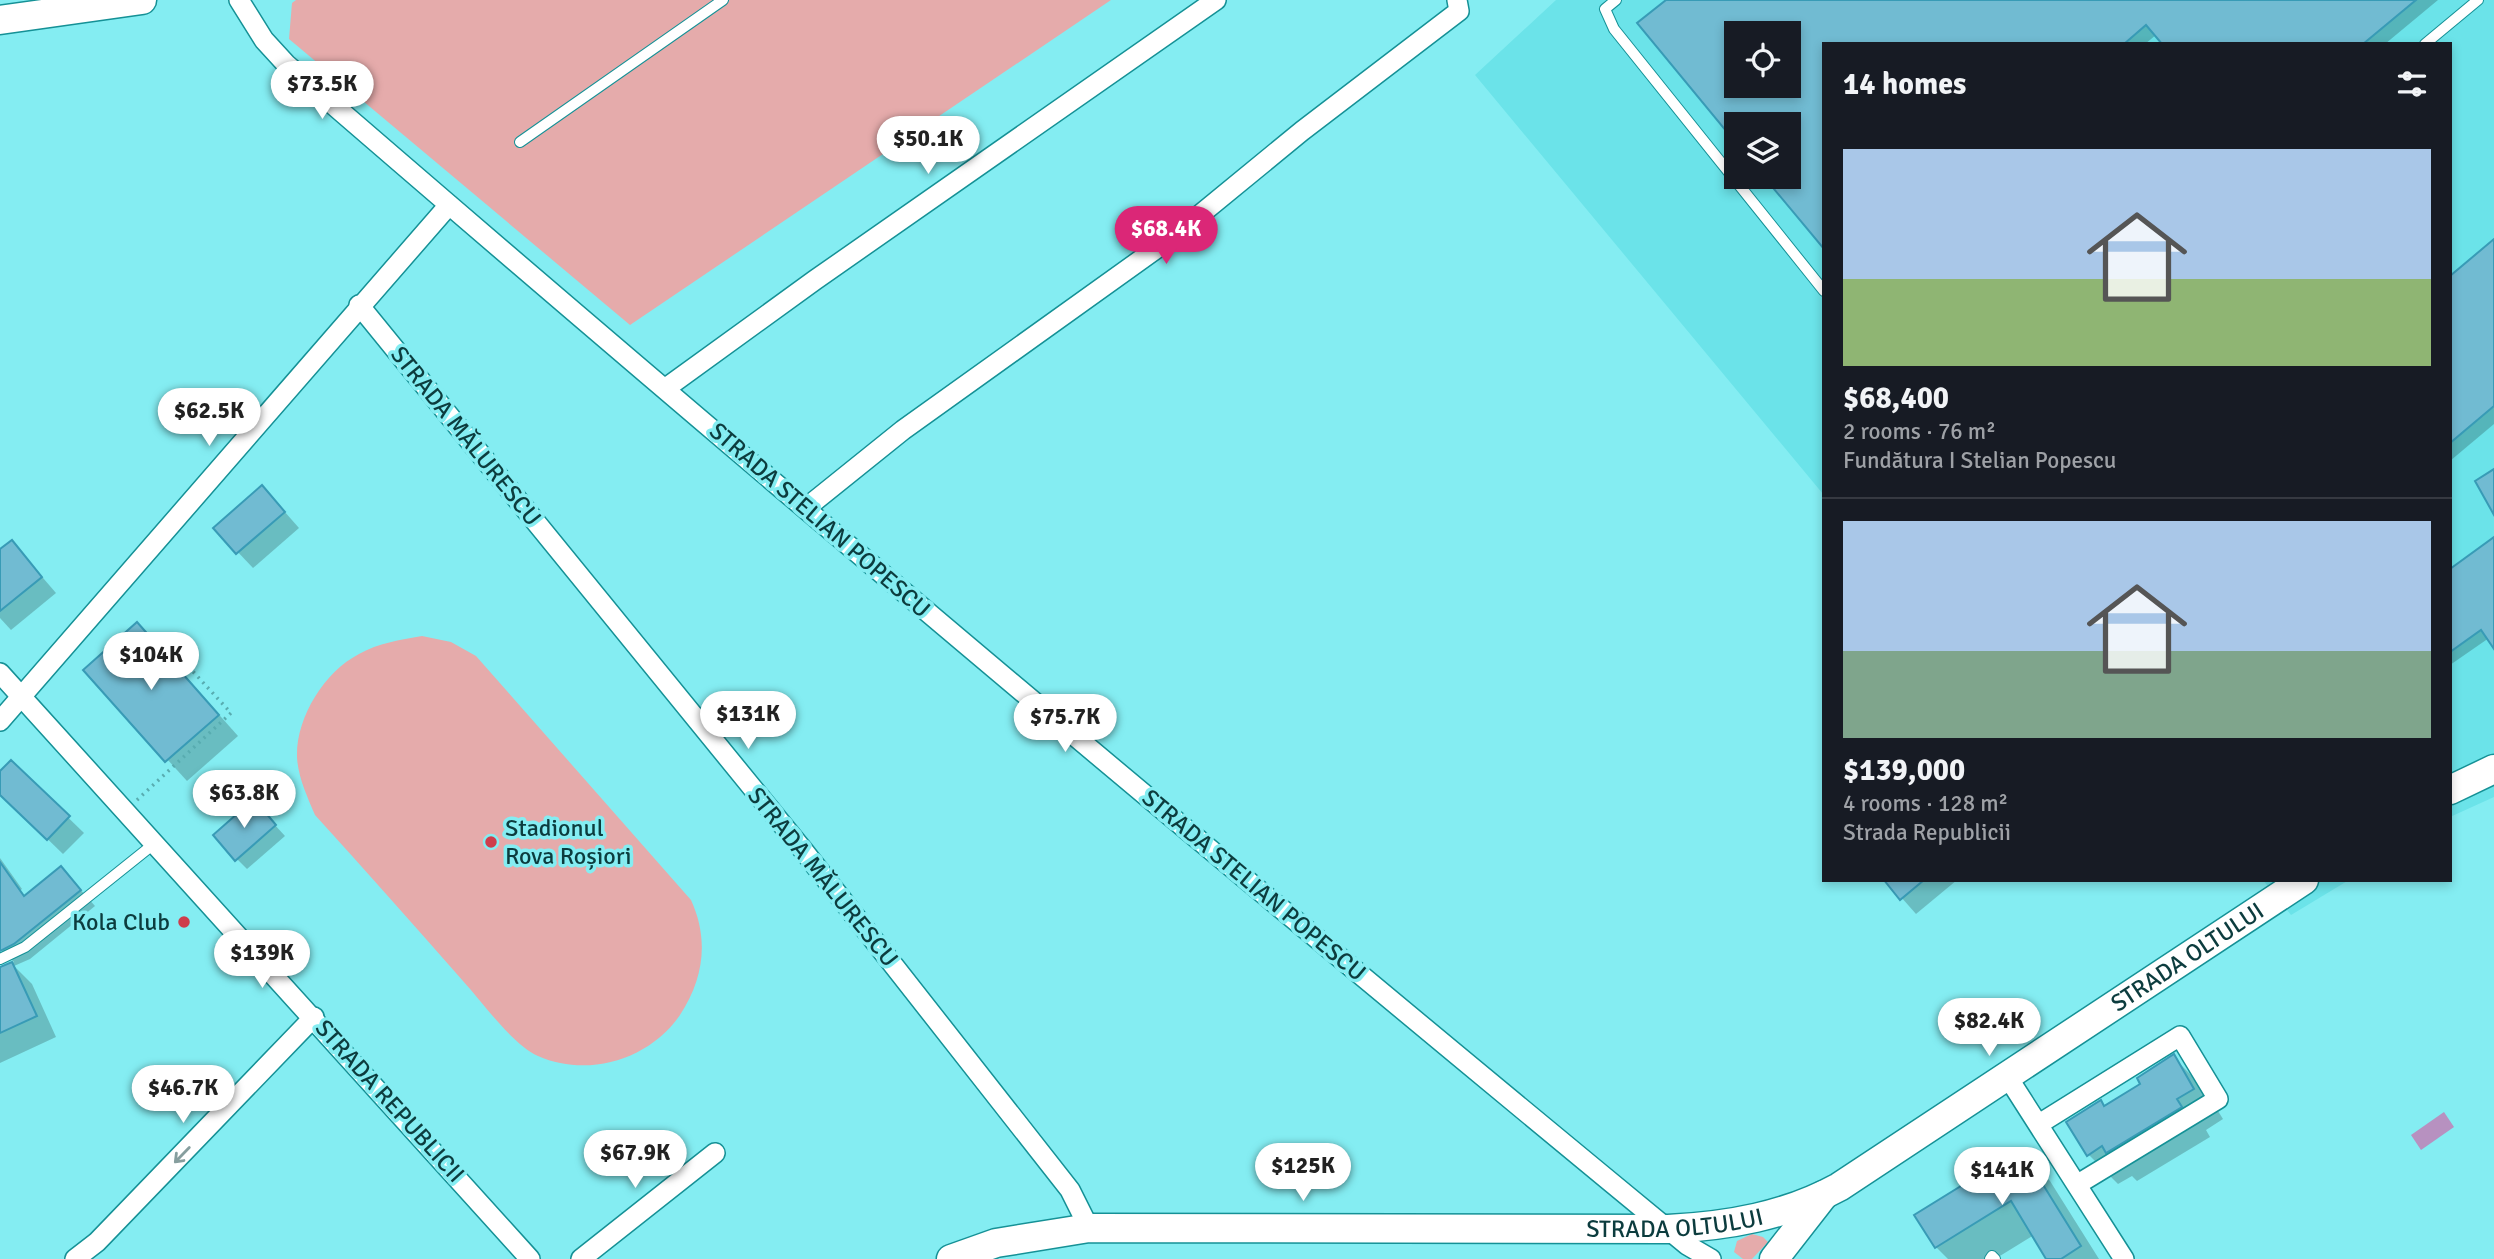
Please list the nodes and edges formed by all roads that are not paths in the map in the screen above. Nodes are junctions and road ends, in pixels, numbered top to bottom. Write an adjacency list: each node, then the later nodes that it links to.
1 (142, 0): 8 (main road)
2 (239, 0): 11 (street, STRADA STELIAN POPESCU)
3 (723, 0): 10 (lane)
4 (1216, 0): 14 (street)
5 (1457, 0): 15 (street)
6 (1616, 0): 12 (lane)
7 (2478, 0): 9 (lane)
8 (0, 20)
9 (2427, 42)
10 (520, 142)
11 (449, 205): 13 (street); 14 (street, STRADA STELIAN POPESCU)
12 (1822, 289)
13 (359, 305): 17 (street); 30 (street, STRADA MĂLURESCU)
14 (666, 388): 15 (street, STRADA STELIAN POPESCU)
15 (806, 508): 31 (street, STRADA STELIAN POPESCU)
16 (0, 673): 17 (street, STRADA REPUBLICII)
17 (22, 697): 18 (street); 21 (street, STRADA REPUBLICII)
18 (0, 721)
19 (2494, 769): 20 (main road)
20 (2452, 789)
21 (155, 843): 23 (lane); 24 (street, STRADA REPUBLICII)
22 (2296, 882): 25 (main road, STRADA OLTULUI)
23 (0, 959)
24 (314, 1017): 32 (street, one-way to 32); 33 (street, STRADA REPUBLICII)
25 (2007, 1076): 26 (street); 29 (main road, STRADA OLTULUI)
26 (2039, 1124): 28 (street); 28 (street)
27 (715, 1153): 34 (street)
28 (2078, 1184): 38 (street)
29 (1824, 1195): 31 (main road, STRADA OLTULUI); 37 (main road)
30 (1089, 1228): 31 (main road, STRADA OLTULUI); 35 (main road, STRADA OLTULUI)
31 (1668, 1229): 36 (street, STRADA STELIAN POPESCU)
32 (75, 1259)
33 (530, 1259)
34 (581, 1259)
35 (951, 1259)
36 (1711, 1259)
37 (1774, 1259)
38 (2124, 1259)

